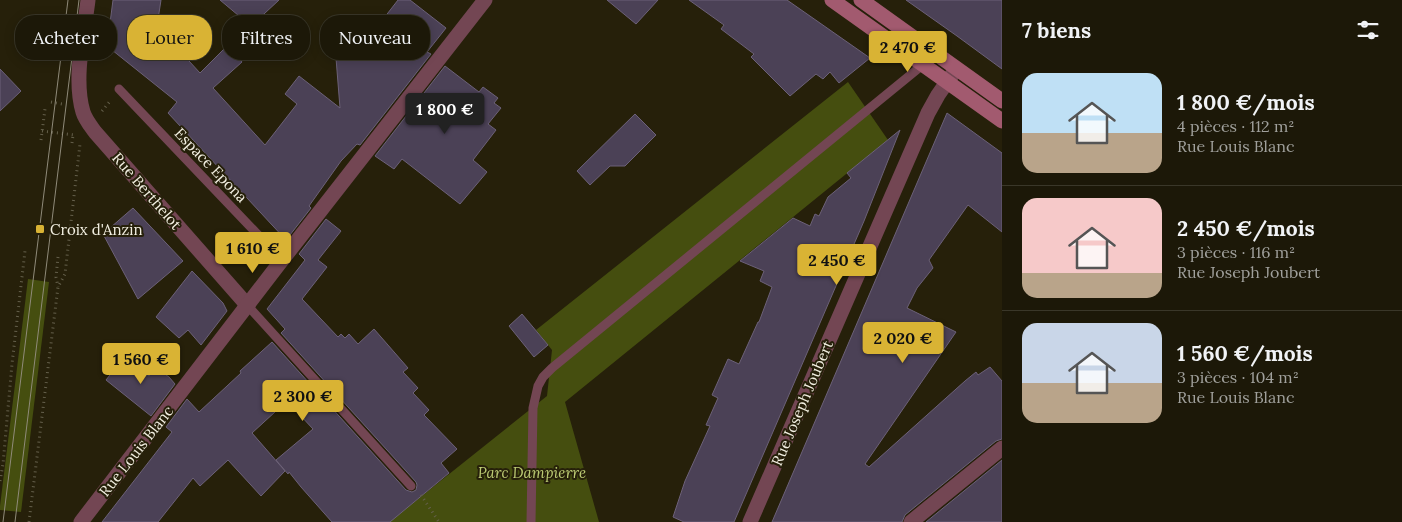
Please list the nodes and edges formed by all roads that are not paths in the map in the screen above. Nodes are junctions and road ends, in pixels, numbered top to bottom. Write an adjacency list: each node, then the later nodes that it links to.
1 (88, 0): 13 (street, Rue Berthelot)
2 (485, 0): 12 (street, Rue Louis Blanc)
3 (832, 0): 6 (main road)
4 (862, 0): 5 (main road)
5 (936, 54): 6 (lane); 7 (main road)
6 (923, 65): 8 (main road); 17 (lane)
7 (957, 68): 8 (street, Rue Joseph Joubert); 10 (main road)
8 (947, 82): 11 (main road); 18 (street, Rue Joseph Joubert)
9 (119, 89): 12 (lane, Espace Epona)
10 (1002, 101)
11 (1002, 121)
12 (282, 260): 13 (street, Rue Louis Blanc)
13 (248, 306): 15 (lane, Rue Berthelot); 16 (street, Rue Louis Blanc)
14 (1002, 448): 19 (street)
15 (411, 486)
16 (81, 522)
17 (531, 522)
18 (750, 522)
19 (911, 522)

